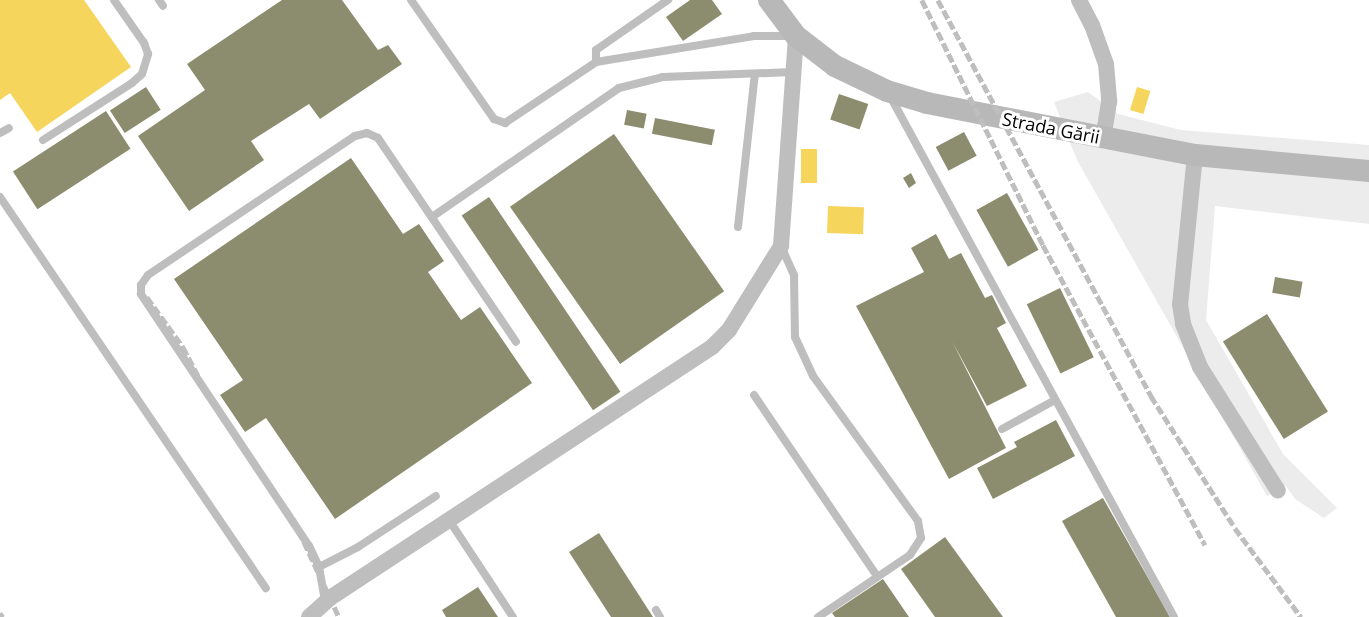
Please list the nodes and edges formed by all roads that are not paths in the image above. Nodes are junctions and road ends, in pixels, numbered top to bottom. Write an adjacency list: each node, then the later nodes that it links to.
1 (114, 0): 14 (lane)
2 (411, 0): 7 (lane)
3 (668, 0): 7 (lane)
4 (769, 0): 6 (main road, Strada Gării)
5 (1079, 0): 13 (street)
6 (796, 36): 7 (lane); 8 (street); 10 (main road, Strada Gării)
7 (596, 62)
8 (795, 72): 9 (lane); 20 (street)
9 (755, 74): 18 (lane); 19 (lane)
10 (887, 91): 13 (main road, Strada Gării); 23 (lane)
11 (9, 128): 12 (lane)
12 (0, 133)
13 (1103, 138): 15 (main road, Strada Gării)
14 (43, 140)
15 (1195, 154): 16 (main road, Strada Gării); 25 (street)
16 (1369, 171)
17 (0, 198): 30 (lane)
18 (432, 217): 21 (lane); 28 (lane)
19 (738, 227)
20 (781, 246): 27 (street); 29 (lane)
21 (516, 342)
22 (754, 395): 29 (lane)
23 (1055, 400): 24 (lane); 35 (lane)
24 (1002, 429)
25 (1278, 491)
26 (436, 496): 28 (lane)
27 (449, 520): 31 (street); 33 (lane)
28 (320, 567): 31 (lane)
29 (877, 576): 34 (lane)
30 (266, 588)
31 (325, 601): 32 (street)
32 (309, 617)
33 (513, 617)
34 (818, 617)
35 (1174, 617)

